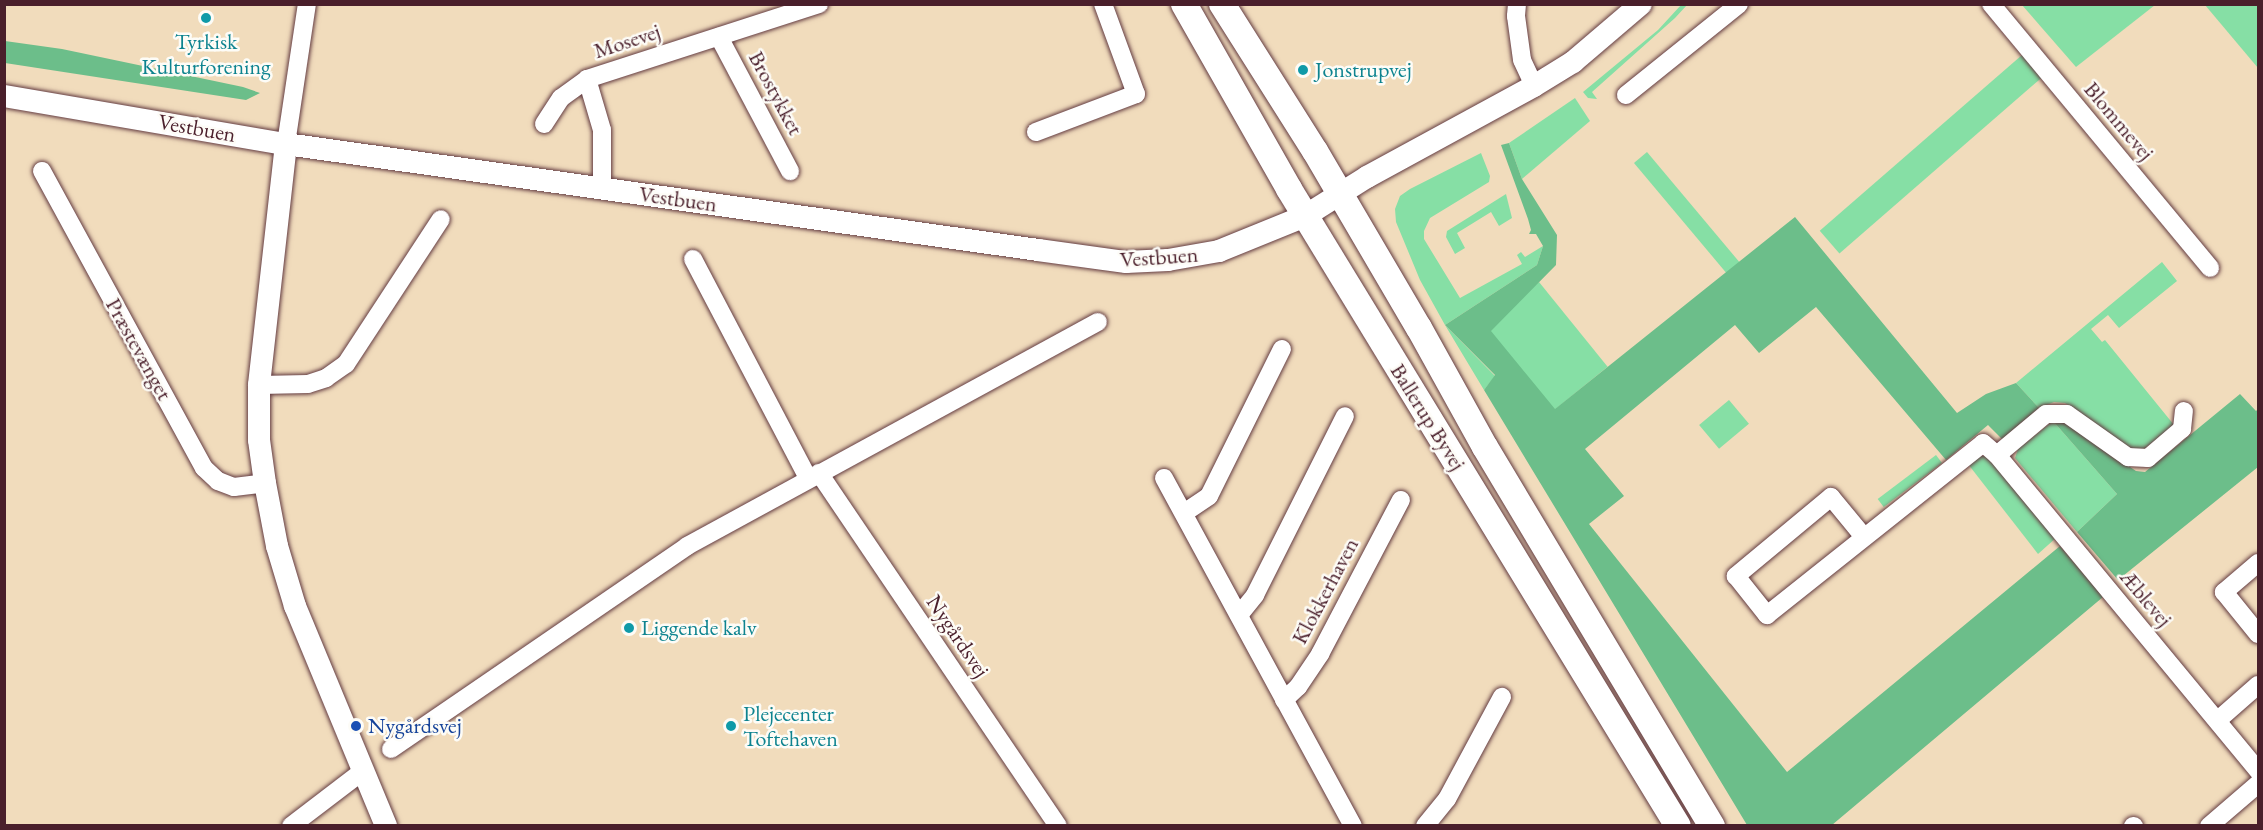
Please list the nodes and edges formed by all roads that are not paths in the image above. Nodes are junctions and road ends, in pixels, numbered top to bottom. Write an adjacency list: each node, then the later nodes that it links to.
1 (307, 4): 17 (street)
2 (819, 4): 10 (street, Mosevej)
3 (1103, 4): 16 (street)
4 (1184, 4): 22 (main road, Ballerup Byvej)
5 (1222, 4): 21 (main road, Ballerup Byvej)
6 (1517, 4): 12 (street)
7 (1641, 4): 12 (street)
8 (1739, 4): 13 (street)
9 (1991, 4): 25 (street, Blommevej)
10 (719, 37): 11 (street, Mosevej); 19 (street, Brostykket)
11 (587, 79): 15 (street, Mosevej); 20 (street, Mosevej)
12 (1534, 86): 21 (street)
13 (1626, 95)
14 (4, 96): 17 (street, Vestbuen)
15 (544, 124)
16 (1036, 132)
17 (286, 144): 20 (street, Vestbuen); 28 (street)
18 (42, 171): 34 (street, Præstevænget)
19 (790, 171)
20 (602, 188): 22 (street, Vestbuen)
21 (1340, 194): 22 (street, Vestbuen); 55 (main road, Ballerup Byvej)
22 (1305, 216): 54 (main road, Ballerup Byvej)
23 (441, 219): 28 (street)
24 (693, 259): 32 (street, Nygårdsvej)
25 (2210, 268)
26 (1098, 322): 32 (street)
27 (1282, 349): 36 (street)
28 (259, 385): 34 (street)
29 (2184, 411): 31 (street)
30 (1345, 416): 39 (street)
31 (1997, 455): 37 (street); 44 (street, Æblevej)
32 (814, 476): 45 (street); 51 (street, Nygårdsvej)
33 (1164, 478): 36 (street, Klokkerhaven)
34 (265, 483): 46 (street)
35 (1401, 500): 43 (street, Klokkerhaven)
36 (1184, 513): 39 (street, Klokkerhaven)
37 (1864, 537): 37 (street)
38 (2259, 563): 40 (street)
39 (1239, 615): 43 (street, Klokkerhaven)
40 (2259, 633)
41 (2259, 685): 44 (street)
42 (1502, 697): 53 (street)
43 (1284, 700): 52 (street, Klokkerhaven)
44 (2218, 720): 47 (street, Æblevej)
45 (391, 749)
46 (363, 771): 49 (street); 50 (street)
47 (2259, 771)
48 (2259, 784): 56 (street)
49 (291, 825)
50 (386, 825)
51 (1058, 825)
52 (1353, 825)
53 (1425, 825)
54 (1678, 825)
55 (1712, 825)
56 (2209, 825)

